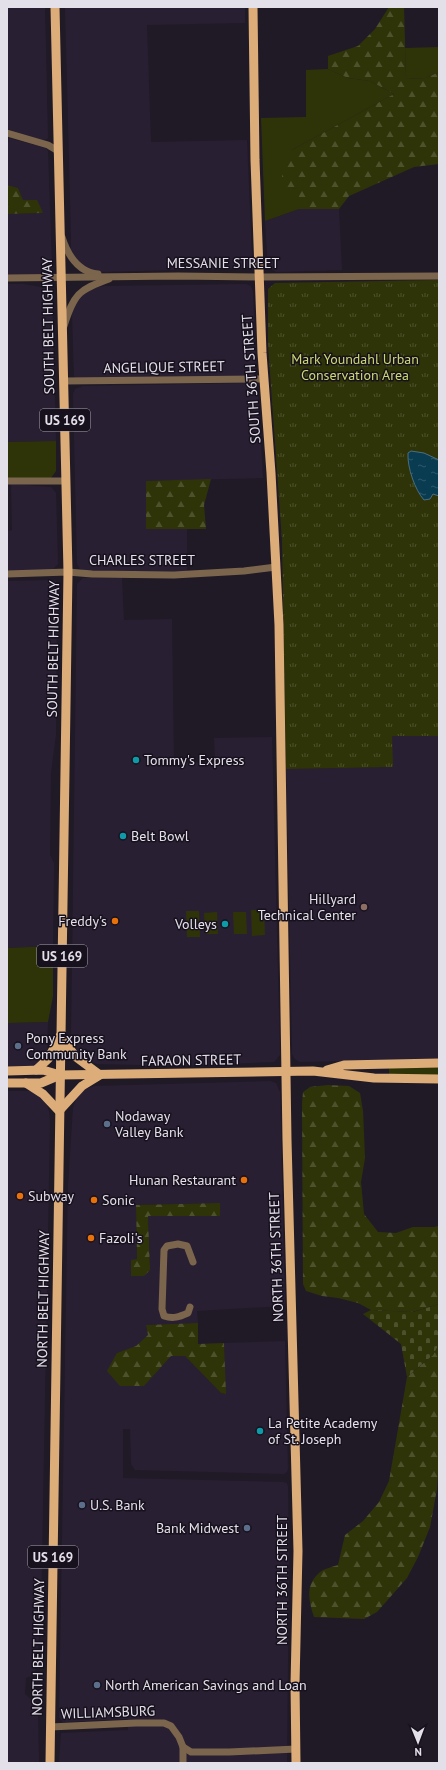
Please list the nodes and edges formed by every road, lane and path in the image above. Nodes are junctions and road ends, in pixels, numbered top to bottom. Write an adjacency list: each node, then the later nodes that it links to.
1 (55, 7): 4 (main road, SOUTH BELT HIGHWAY / US 169)
2 (253, 7): 8 (main road, SOUTH 36TH STREET)
3 (7, 132): 4 (street)
4 (58, 151): 5 (main road, SOUTH BELT HIGHWAY / US 169)
5 (60, 229): 7 (street); 10 (main road, SOUTH BELT HIGHWAY / US 169)
6 (439, 276): 8 (street, MESSANIE STREET)
7 (116, 277): 8 (street, MESSANIE STREET); 10 (street, MESSANIE STREET); 11 (street)
8 (259, 277): 12 (main road, SOUTH 36TH STREET)
9 (7, 278): 10 (street, MESSANIE STREET)
10 (61, 278): 11 (main road, SOUTH BELT HIGHWAY / US 169)
11 (62, 330): 13 (main road, SOUTH BELT HIGHWAY / US 169)
12 (264, 379): 13 (street, ANGELIQUE STREET); 16 (main road, SOUTH 36TH STREET)
13 (64, 381): 15 (main road, SOUTH BELT HIGHWAY / US 169)
14 (7, 481): 15 (street)
15 (66, 481): 17 (main road, SOUTH BELT HIGHWAY / US 169)
16 (276, 567): 17 (street, CHARLES STREET); 19 (main road, SOUTH 36TH STREET)
17 (68, 572): 18 (street, CHARLES STREET); 20 (main road, SOUTH BELT HIGHWAY / US 169)
18 (7, 574)
19 (280, 749): 26 (main road, NORTH 36TH STREET)
20 (64, 836): 21 (main road, NORTH BELT HIGHWAY / US 169)
21 (60, 1036): 23 (main road); 27 (main road, NORTH BELT HIGHWAY / US 169); 28 (main road)
22 (439, 1063): 25 (main road, FARAON STREET)
23 (36, 1070): 24 (main road, FARAON STREET); 27 (main road, FARAON STREET)
24 (7, 1071)
25 (323, 1071): 26 (main road, FARAON STREET); 29 (main road, FARAON STREET)
26 (286, 1072): 28 (main road, FARAON STREET); 37 (main road, NORTH 36TH STREET)
27 (60, 1075): 28 (main road, FARAON STREET); 31 (main road, FARAON STREET); 32 (main road, NORTH BELT HIGHWAY / US 169)
28 (100, 1075): 32 (main road)
29 (439, 1079)
30 (7, 1083): 31 (main road, FARAON STREET)
31 (26, 1083): 32 (main road)
32 (59, 1112): 35 (main road, NORTH BELT HIGHWAY / US 169)
33 (193, 1262): 34 (street)
34 (190, 1307)
35 (50, 1727): 36 (street, WILLIAMSBURG); 38 (main road, NORTH BELT HIGHWAY / US 169)
36 (183, 1747): 37 (street); 39 (street)
37 (296, 1749): 40 (main road, NORTH 36TH STREET)
38 (50, 1763)
39 (183, 1763)
40 (296, 1763)

